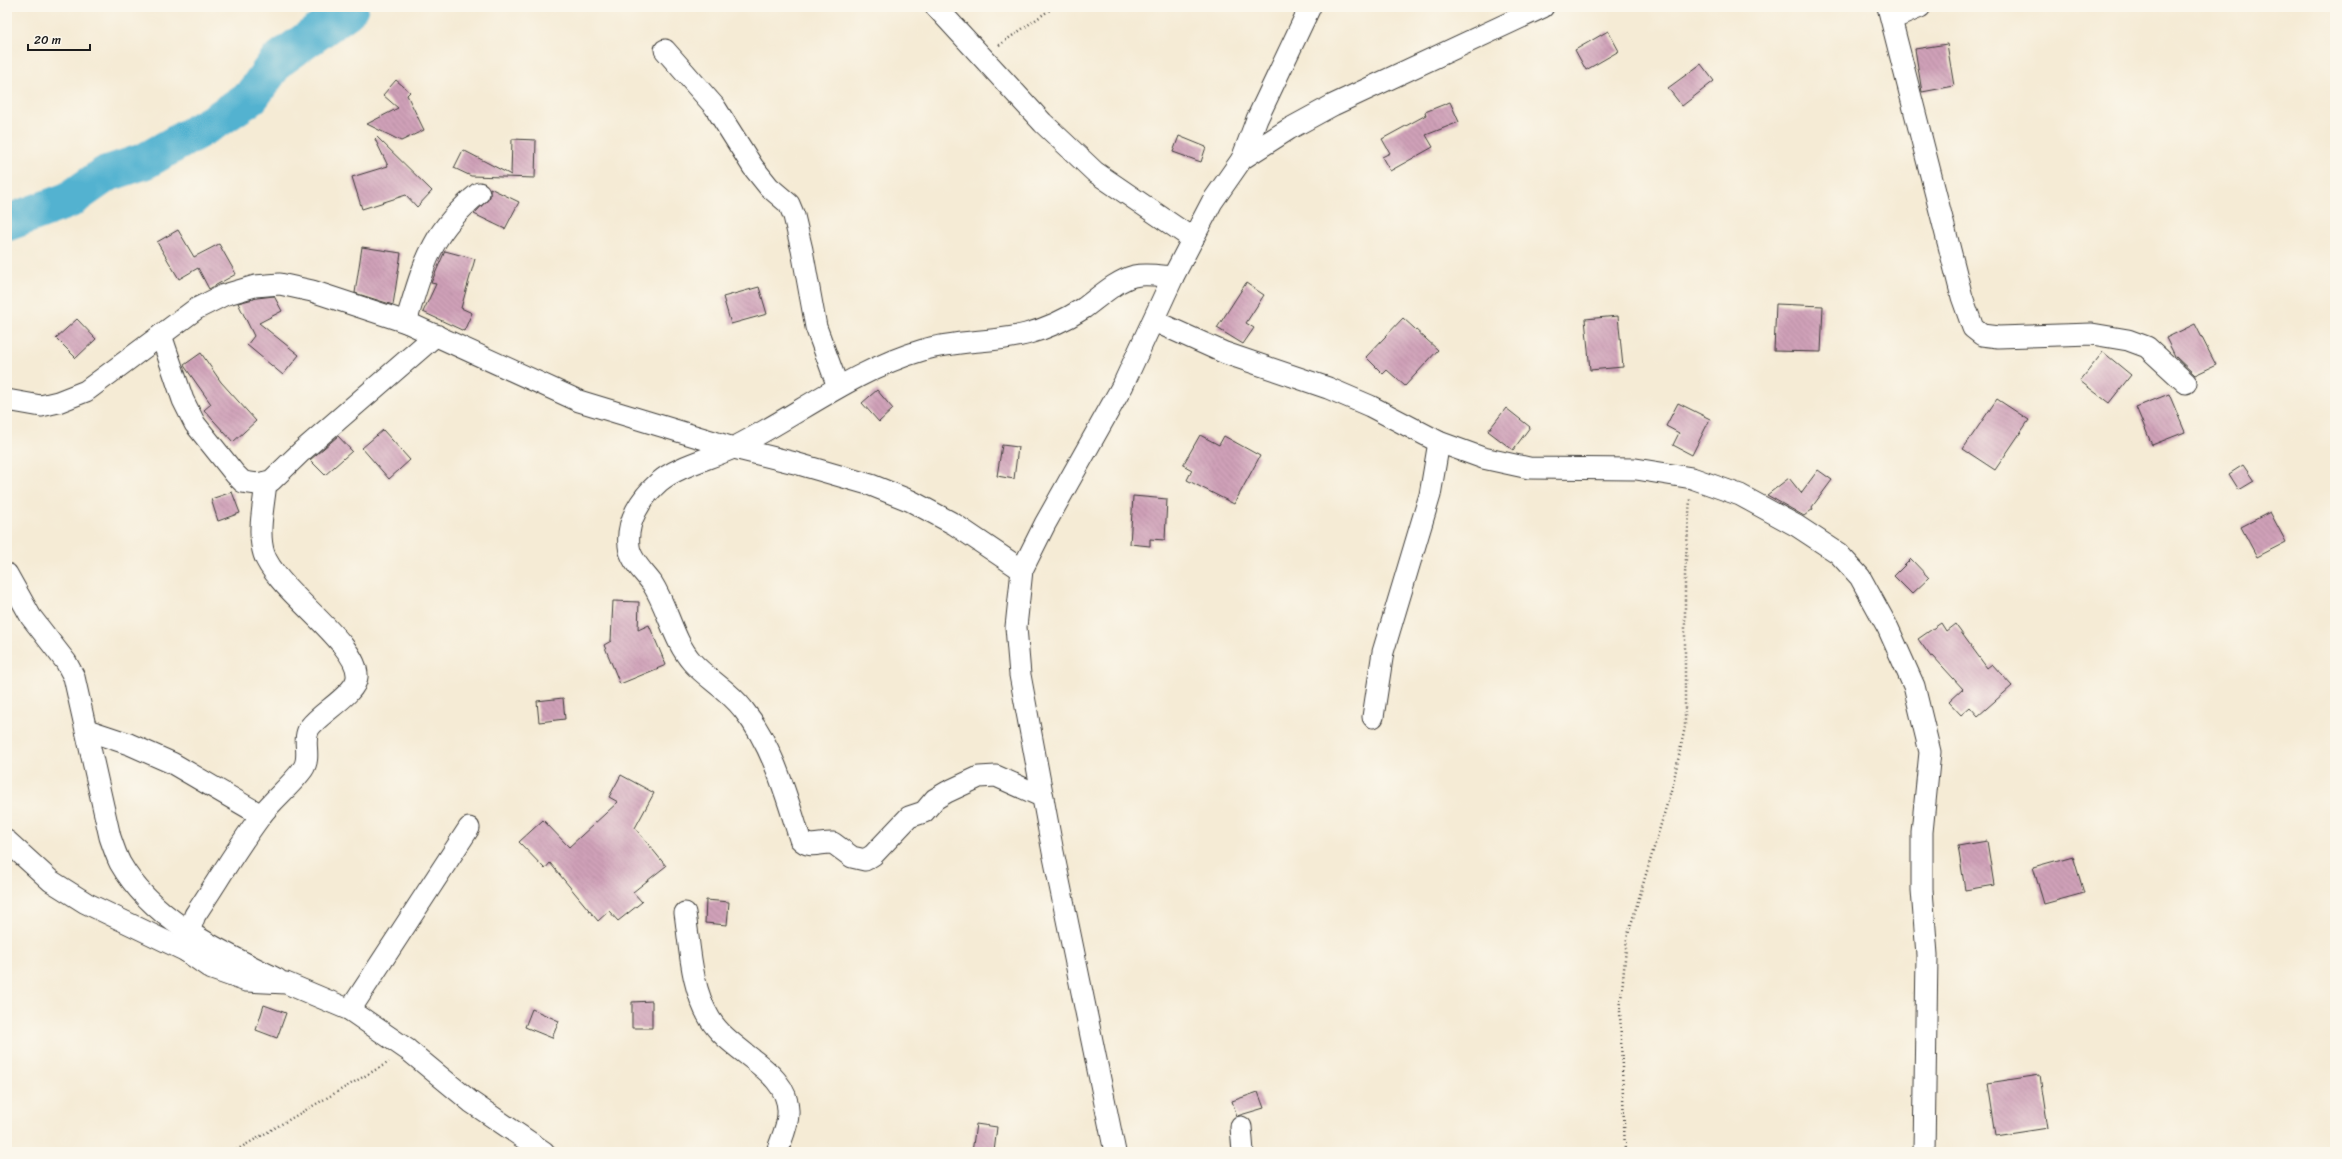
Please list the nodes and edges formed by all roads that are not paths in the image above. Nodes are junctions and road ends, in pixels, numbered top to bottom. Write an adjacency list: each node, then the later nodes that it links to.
1 (936, 7): 9 (street)
2 (1310, 7): 7 (street)
3 (1543, 7): 7 (street)
4 (1920, 7): 5 (street)
5 (1890, 13): 15 (street)
6 (665, 50): 16 (street)
7 (1242, 159): 9 (street)
8 (479, 192): 12 (street)
9 (1192, 239): 10 (street)
10 (1173, 277): 11 (street); 16 (street)
11 (1154, 321): 18 (street); 21 (street)
12 (406, 322): 13 (street); 14 (street)
13 (161, 335): 17 (street); 20 (street)
14 (436, 335): 19 (street); 20 (street)
15 (2186, 383)
16 (838, 387): 19 (street)
17 (7, 400)
18 (1439, 442): 23 (street); 37 (street)
19 (734, 448): 21 (street); 25 (street)
20 (266, 482): 26 (street)
21 (1022, 570): 25 (street)
22 (7, 574): 24 (street)
23 (1372, 717)
24 (87, 730): 26 (street); 30 (street)
25 (1043, 797): 35 (street)
26 (261, 815): 30 (street)
27 (469, 828): 31 (street)
28 (7, 841): 30 (street)
29 (685, 913): 34 (street)
30 (187, 942): 31 (street)
31 (350, 1010): 33 (street)
32 (1241, 1127): 36 (street)
33 (544, 1152)
34 (777, 1152)
35 (1115, 1152)
36 (1243, 1152)
37 (1924, 1152)

